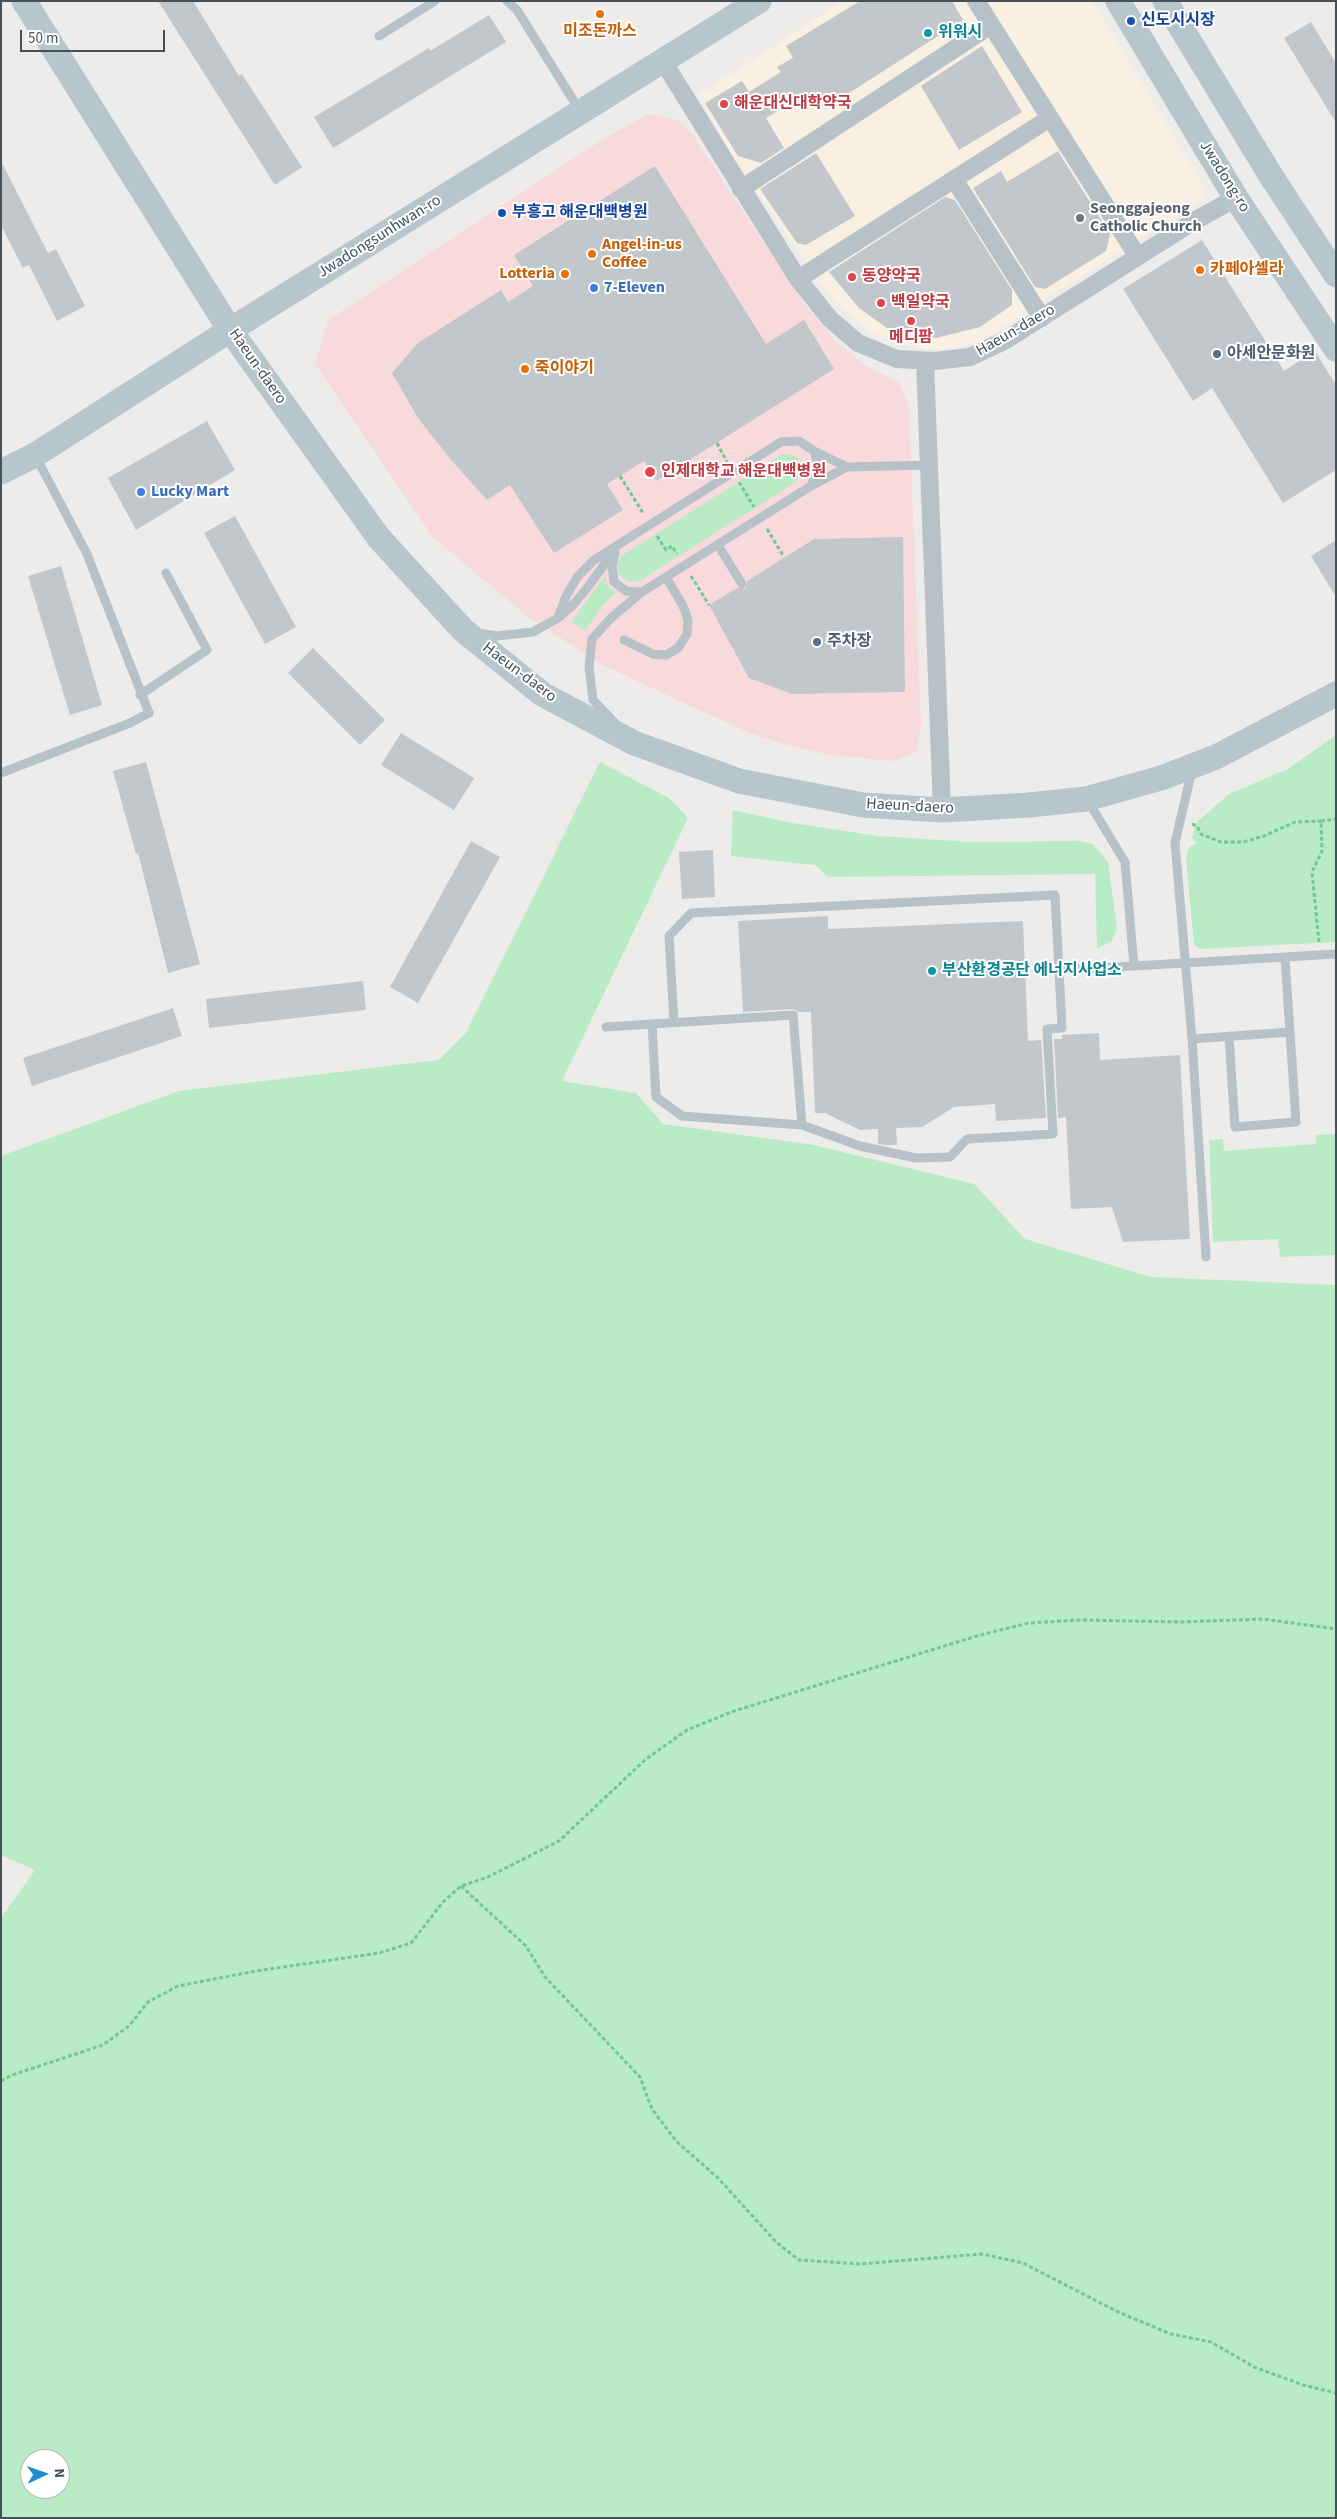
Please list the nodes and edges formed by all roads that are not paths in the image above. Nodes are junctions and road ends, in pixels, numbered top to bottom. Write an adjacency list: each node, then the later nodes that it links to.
1 (24, 1): 20 (main road, Haeun-daero)
2 (435, 1): 9 (lane)
3 (507, 1): 11 (lane)
4 (759, 1): 10 (main road, Jwadongsunhwan-ro)
5 (976, 1): 8 (street)
6 (1118, 1): 15 (main road, Jwadong-ro)
7 (1165, 1): 17 (main road)
8 (991, 25): 12 (street); 14 (street)
9 (379, 36)
10 (663, 61): 11 (main road, Jwadongsunhwan-ro); 14 (street, Haeun-daero)
11 (581, 112): 20 (main road, Jwadongsunhwan-ro)
12 (1050, 118): 13 (street); 16 (street)
13 (954, 179): 18 (street); 19 (street)
14 (741, 189): 18 (street, Haeun-daero)
15 (1236, 198): 16 (street, Haeun-daero); 21 (main road, Jwadong-ro)
16 (1138, 257): 19 (street, Haeun-daero)
17 (1336, 275)
18 (798, 279): 22 (street, Haeun-daero)
19 (1042, 318): 22 (street, Haeun-daero)
20 (230, 330): 24 (main road, Jwadongsunhwan-ro); 36 (main road, Haeun-daero)
21 (1336, 349)
22 (925, 361): 25 (street)
23 (814, 450): 26 (lane); 28 (lane); 30 (lane)
24 (35, 455): 27 (main road, Jwadongsunhwan-ro); 39 (lane)
25 (929, 465): 26 (lane); 44 (street)
26 (847, 467): 28 (lane)
27 (1, 472)
28 (811, 486): 29 (lane)
29 (718, 545): 32 (lane); 33 (lane)
30 (617, 547): 34 (lane); 35 (lane); 35 (lane)
31 (166, 573): 39 (lane)
32 (666, 577): 34 (lane); 37 (lane)
33 (742, 584)
34 (642, 592): 40 (lane)
35 (558, 618): 36 (lane)
36 (463, 630): 40 (main road, Haeun-daero)
37 (624, 640)
38 (1336, 694): 41 (main road, Haeun-daero)
39 (140, 695): 42 (lane)
40 (634, 743): 44 (main road, Haeun-daero)
41 (1192, 766): 43 (main road, Haeun-daero); 47 (lane)
42 (1, 773)
43 (1086, 799): 44 (main road, Haeun-daero); 48 (lane)
44 (942, 810)
45 (1336, 954): 46 (lane)
46 (1285, 958): 47 (lane); 53 (lane)
47 (1186, 964): 48 (lane); 55 (lane)
48 (1134, 966): 49 (lane)
49 (1059, 970): 50 (lane); 56 (lane)
50 (674, 1022): 51 (lane); 56 (lane)
51 (652, 1024): 52 (lane); 56 (lane)
52 (606, 1027)
53 (1290, 1032): 54 (lane); 54 (lane)
54 (1229, 1036): 55 (lane)
55 (1192, 1039): 57 (lane)
56 (802, 1125)
57 (1206, 1257)

